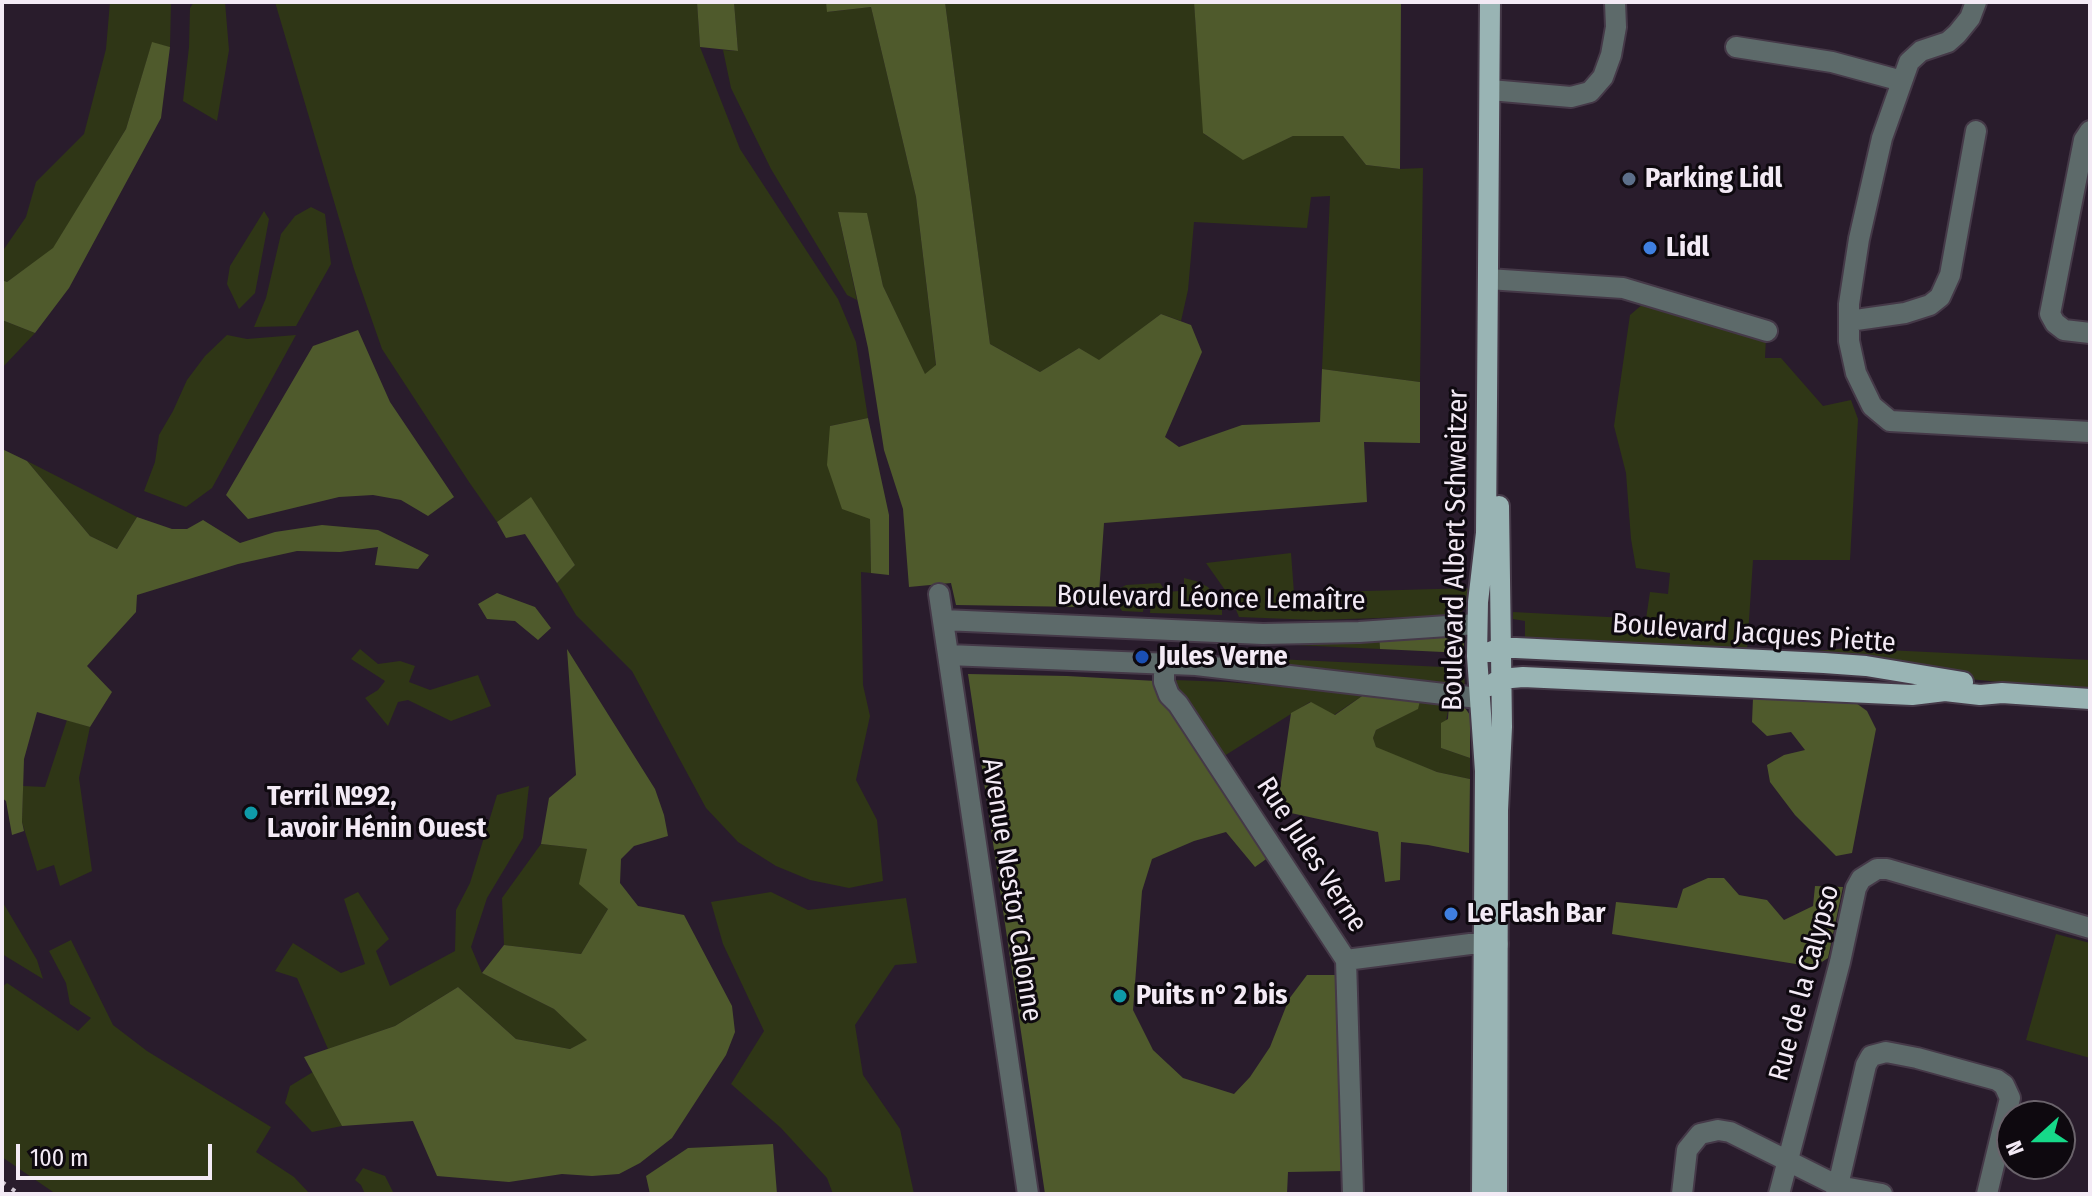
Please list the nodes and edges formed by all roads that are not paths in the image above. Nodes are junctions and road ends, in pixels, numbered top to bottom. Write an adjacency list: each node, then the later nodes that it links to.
1 (1490, 2): 7 (main road, Boulevard Albert Schweitzer)
2 (1502, 2): 7 (main road, Boulevard Albert Schweitzer)
3 (1615, 2): 7 (street)
4 (1976, 2): 6 (street)
5 (1736, 47): 6 (street)
6 (1902, 81): 11 (street)
7 (1496, 90): 10 (main road, Boulevard Albert Schweitzer)
8 (1976, 131): 11 (street)
9 (2090, 131): 13 (street)
10 (1495, 279): 12 (street); 17 (main road, Boulevard Albert Schweitzer); 17 (main road, Boulevard Albert Schweitzer)
11 (1849, 321): 14 (street)
12 (1767, 331)
13 (2090, 333)
14 (2090, 432)
15 (939, 594): 16 (street, Avenue Nestor Calonne)
16 (943, 620): 17 (street, Boulevard Léonce Lemaître); 18 (street, Avenue Nestor Calonne)
17 (1487, 643): 20 (main road, Boulevard Albert Schweitzer); 20 (main road, Boulevard Albert Schweitzer); 21 (main road, Boulevard Jacques Piette)
18 (948, 655): 19 (street); 28 (street, Avenue Nestor Calonne)
19 (1164, 663): 20 (street); 25 (street, Rue Jules Verne)
20 (1489, 689): 21 (main road, Boulevard Jacques Piette); 24 (main road, Boulevard Albert Schweitzer); 24 (main road, Boulevard Albert Schweitzer)
21 (2002, 693): 22 (main road, Boulevard Jacques Piette)
22 (2090, 699)
23 (2090, 928): 26 (street, Rue de la Calypso)
24 (1491, 944): 25 (street); 30 (main road, Boulevard Albert Schweitzer); 31 (main road, Boulevard Albert Schweitzer)
25 (1346, 960): 29 (street, Rue Jules Verne)
26 (1787, 1161): 27 (street); 32 (street); 33 (street, Rue de la Calypso)
27 (1837, 1190): 34 (street); 35 (street)
28 (1028, 1194)
29 (1353, 1194)
30 (1482, 1194)
31 (1497, 1194)
32 (1682, 1194)
33 (1779, 1194)
34 (1882, 1194)
35 (1987, 1194)

